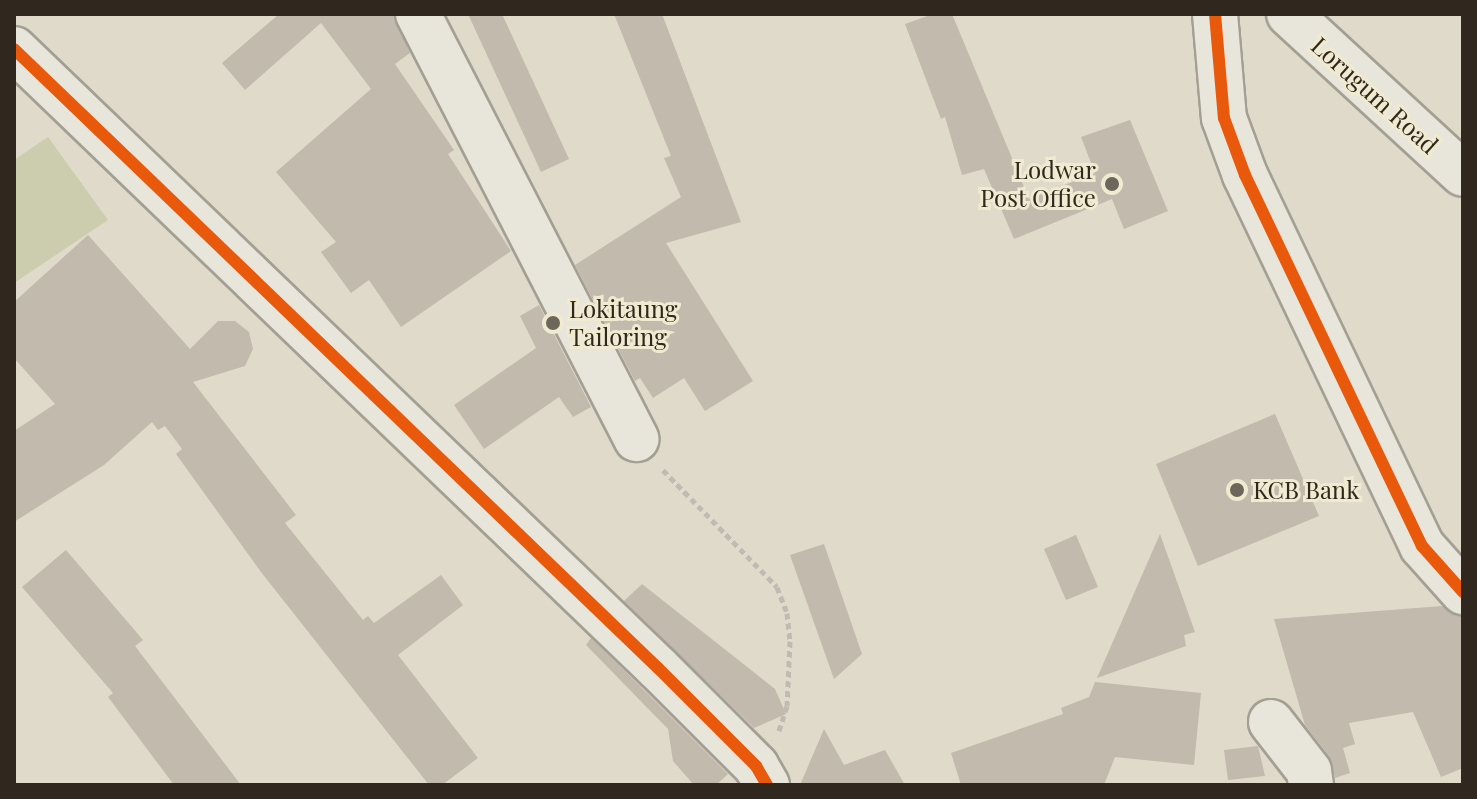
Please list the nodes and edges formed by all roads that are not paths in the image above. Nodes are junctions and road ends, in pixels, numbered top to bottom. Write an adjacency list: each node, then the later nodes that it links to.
1 (418, 14): 6 (street)
2 (1215, 14): 7 (street)
3 (1289, 14): 5 (street, Lorugum Road)
4 (14, 49): 9 (street)
5 (1463, 174)
6 (636, 439)
7 (1463, 592)
8 (1271, 722): 10 (street)
9 (762, 776)
10 (1311, 785)

